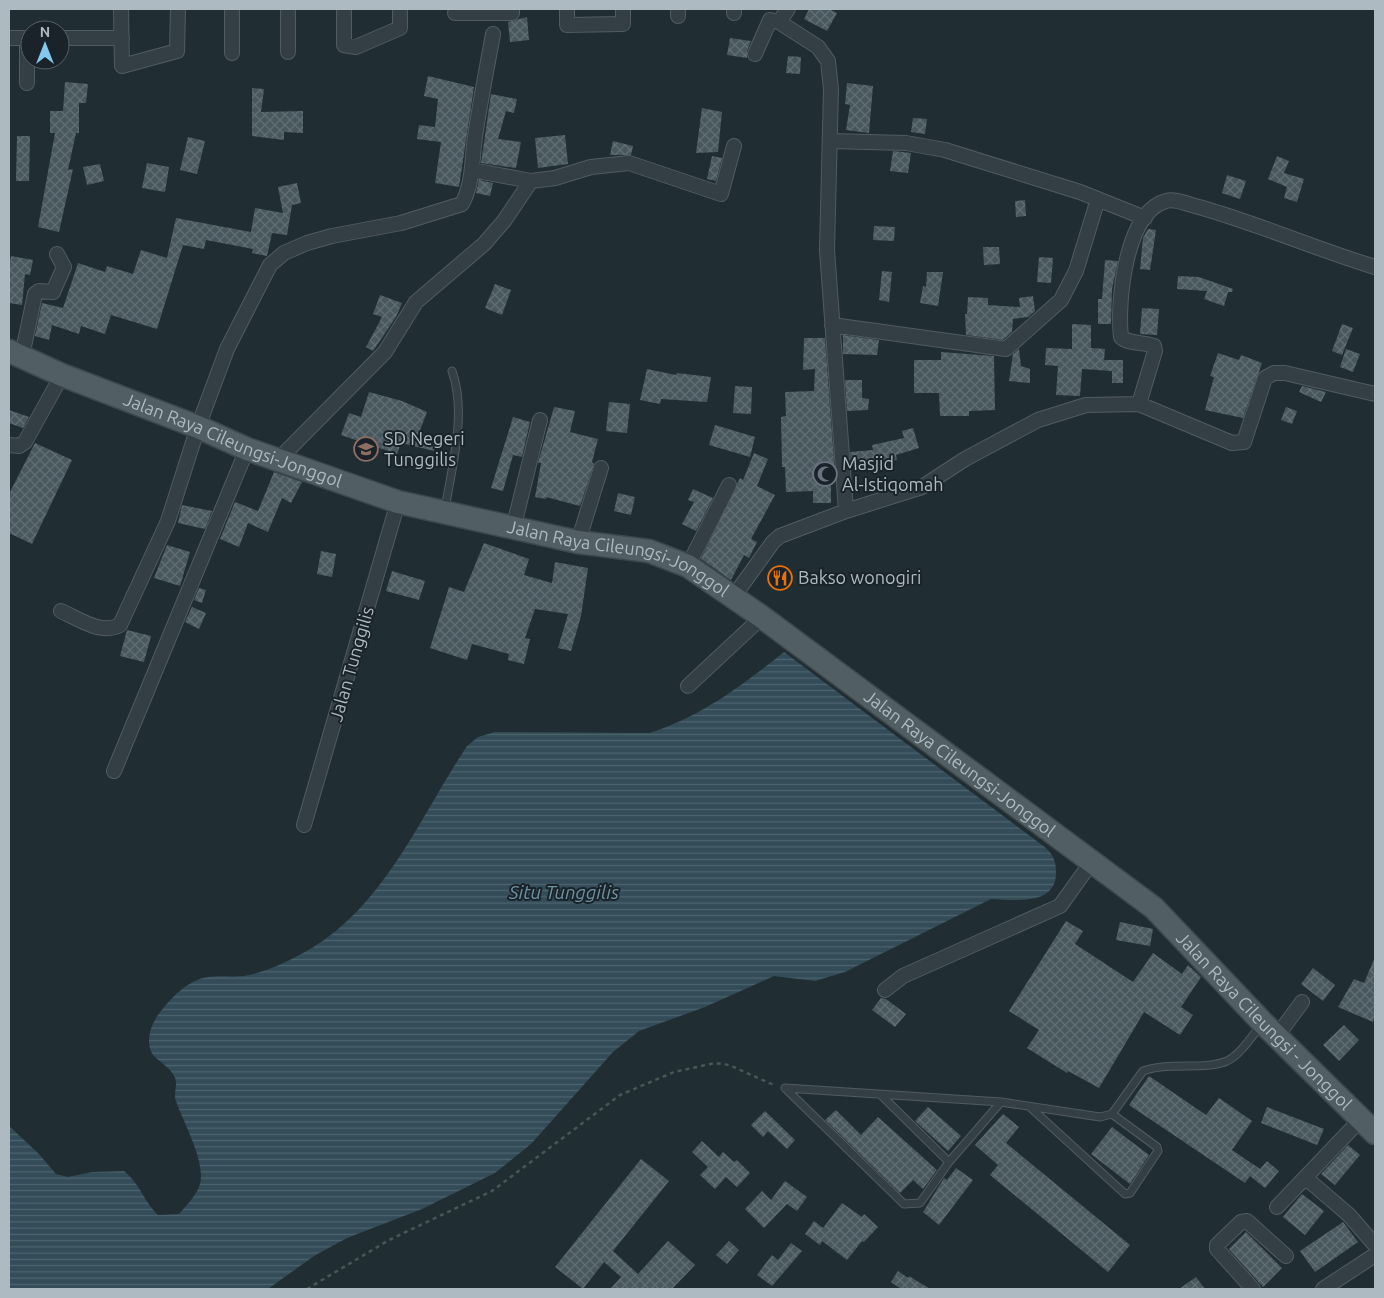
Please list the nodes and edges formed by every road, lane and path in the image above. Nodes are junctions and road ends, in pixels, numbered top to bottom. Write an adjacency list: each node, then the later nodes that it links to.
1 (121, 9): 15 (street)
2 (178, 9): 15 (street)
3 (232, 9): 17 (street)
4 (288, 9): 16 (street)
5 (344, 9): 6 (street)
6 (400, 9)
7 (512, 9): 11 (street)
8 (567, 9): 9 (street)
9 (623, 9)
10 (788, 9): 12 (street)
11 (455, 16)
12 (779, 22): 18 (street); 21 (street)
13 (493, 34): 23 (street)
14 (70, 38): 15 (street)
15 (122, 38)
16 (288, 52)
17 (232, 53)
18 (755, 54)
19 (27, 70): 20 (street)
20 (27, 83)
21 (830, 141): 25 (street); 29 (street)
22 (734, 146): 24 (street)
23 (472, 170): 24 (street); 36 (street)
24 (531, 181): 39 (street)
25 (1098, 199): 26 (street); 29 (street)
26 (1145, 218): 28 (street); 34 (street)
27 (57, 254): 30 (street)
28 (1375, 267)
29 (832, 326): 43 (street)
30 (15, 353): 32 (main road, Jalan Raya Cileungsi-Jonggol)
31 (452, 371): 44 (lane)
32 (62, 375): 36 (main road, Jalan Raya Cileungsi-Jonggol); 37 (street)
33 (1375, 394): 34 (street)
34 (1139, 404): 43 (street)
35 (540, 420): 45 (street)
36 (198, 427): 38 (main road, Jalan Raya Cileungsi-Jonggol); 49 (street)
37 (9, 445)
38 (247, 448): 39 (main road, Jalan Raya Cileungsi-Jonggol); 52 (street)
39 (278, 460): 42 (main road, Jalan Raya Cileungsi-Jonggol)
40 (601, 468): 46 (street)
41 (729, 485): 47 (street)
42 (398, 502): 44 (main road, Jalan Raya Cileungsi-Jonggol); 53 (street, Jalan Tunggilis)
43 (846, 511): 48 (street)
44 (445, 512): 45 (main road, Jalan Raya Cileungsi-Jonggol)
45 (513, 529): 46 (main road, Jalan Raya Cileungsi-Jonggol)
46 (578, 542): 47 (main road, Jalan Raya Cileungsi-Jonggol)
47 (688, 566): 48 (main road, Jalan Raya Cileungsi-Jonggol)
48 (734, 596): 50 (main road, Jalan Raya Cileungsi-Jonggol)
49 (61, 611)
50 (762, 617): 51 (street); 54 (main road, Jalan Raya Cileungsi-Jonggol)
51 (688, 686)
52 (114, 771)
53 (304, 826)
54 (1093, 860): 55 (main road, Jalan Raya Cileungsi-Jonggol); 56 (street)
55 (1154, 908): 58 (main road, Jalan Raya Cileungsi - Jonggol)
56 (885, 990)
57 (1302, 1002): 58 (street)
58 (1270, 1030): 63 (lane); 64 (main road, Jalan Raya Cileungsi - Jonggol)
59 (786, 1088): 60 (lane); 65 (lane); 71 (path)
60 (882, 1096): 61 (lane); 65 (lane)
61 (1001, 1102): 62 (lane); 65 (lane)
62 (1030, 1108): 63 (lane); 63 (lane)
63 (1112, 1114)
64 (1368, 1126): 66 (street)
65 (949, 1162)
66 (1307, 1179): 67 (street); 68 (street)
67 (1277, 1207)
68 (1375, 1245)
69 (1375, 1254): 73 (street)
70 (1286, 1256): 72 (street)
71 (307, 1289)
72 (1253, 1289)
73 (1323, 1289)

